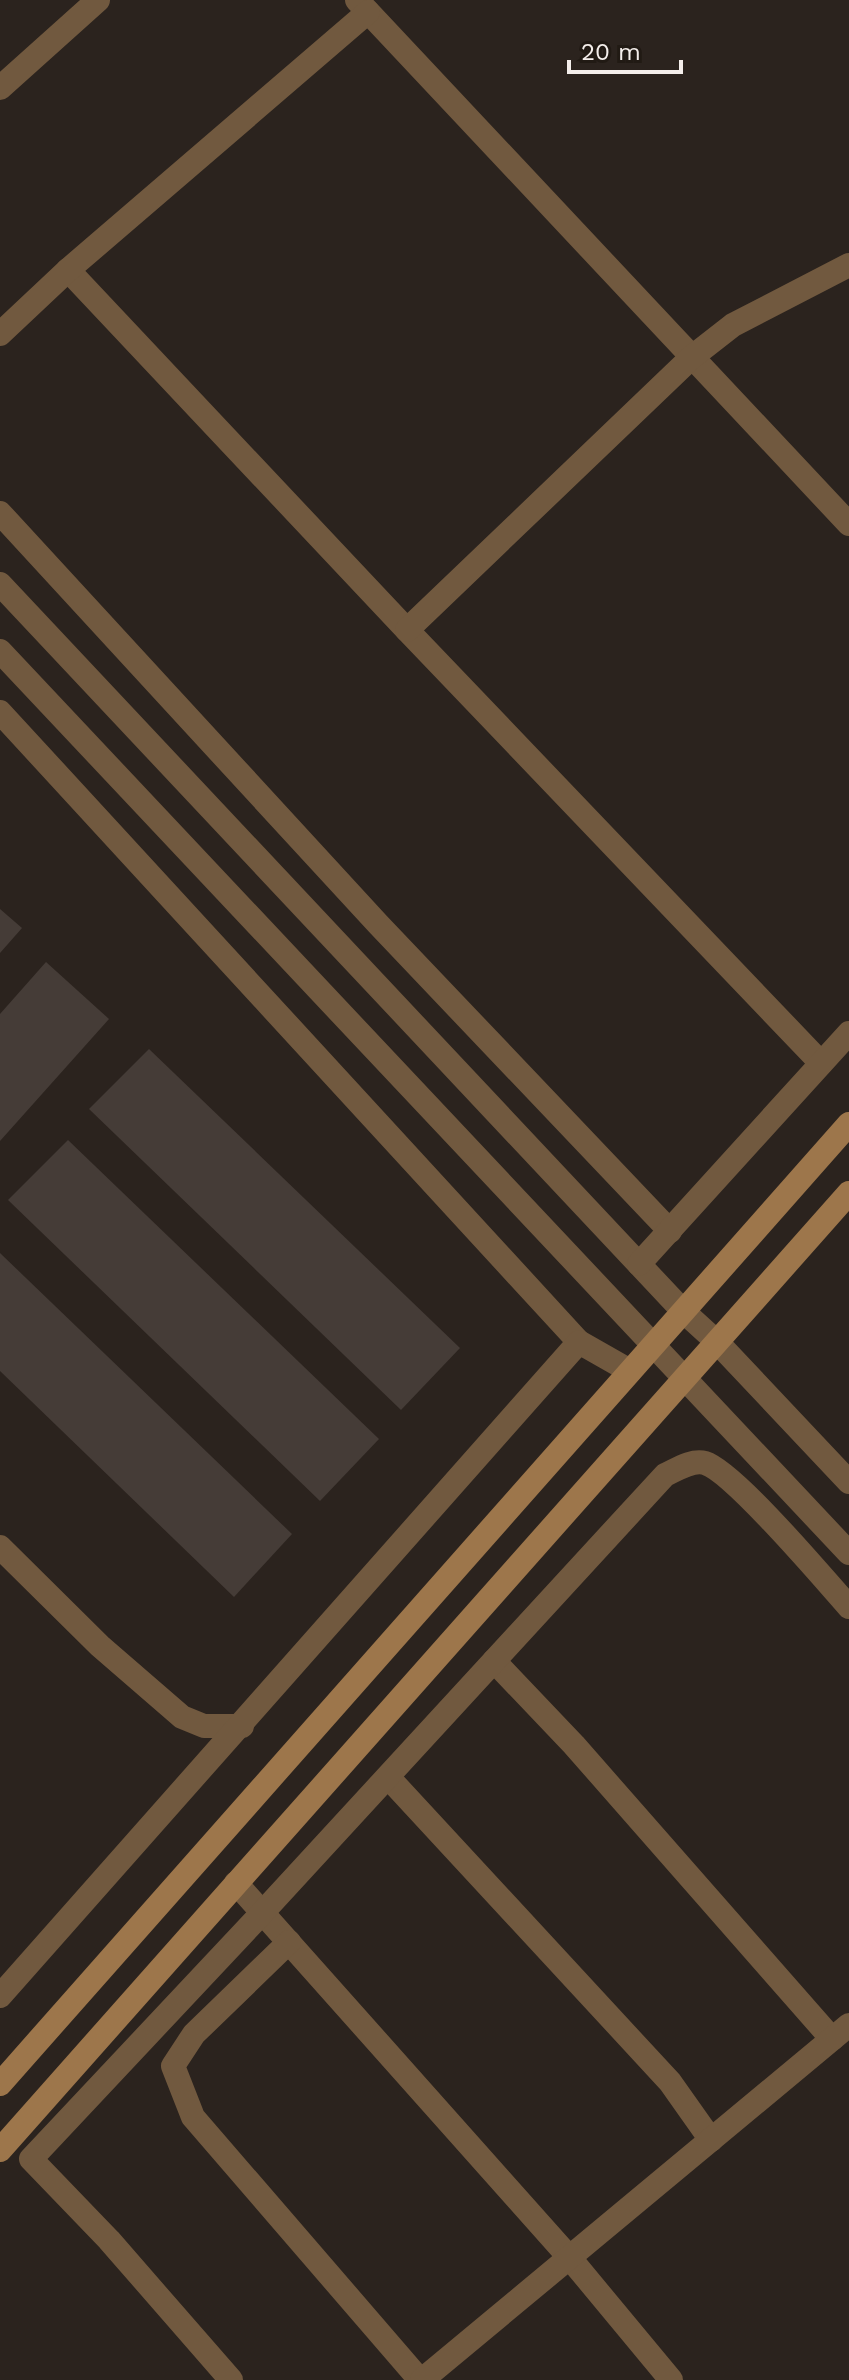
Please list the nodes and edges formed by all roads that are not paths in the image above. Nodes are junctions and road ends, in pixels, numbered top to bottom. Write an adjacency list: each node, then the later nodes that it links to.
1 (98, 0): 3 (street)
2 (363, 6): 5 (street); 7 (street)
3 (0, 88)
4 (849, 265): 7 (street)
5 (68, 270): 6 (street); 11 (street)
6 (0, 334)
7 (692, 357): 9 (street); 11 (street)
8 (0, 513): 18 (street)
9 (849, 524)
10 (0, 584): 19 (street)
11 (407, 630): 15 (street)
12 (0, 651): 23 (street)
13 (1, 715): 21 (street)
14 (849, 1033): 15 (street)
15 (821, 1063): 18 (street)
16 (849, 1124): 20 (street)
17 (849, 1193): 22 (street)
18 (670, 1231): 19 (street)
19 (639, 1264): 20 (street)
20 (683, 1311): 22 (street); 23 (street)
21 (579, 1342): 24 (street); 31 (street)
22 (717, 1342): 25 (street); 26 (street)
23 (653, 1346): 24 (street); 25 (street)
24 (630, 1371): 38 (street)
25 (684, 1378): 28 (street); 33 (street)
26 (849, 1482)
27 (0, 1547): 31 (street)
28 (849, 1553)
29 (849, 1607): 30 (street)
30 (494, 1661): 32 (street); 37 (street)
31 (242, 1726): 36 (street)
32 (388, 1777): 34 (street); 39 (street)
33 (236, 1883): 34 (street); 40 (street)
34 (263, 1912): 35 (street); 42 (street)
35 (289, 1942): 41 (street); 43 (street)
36 (0, 1996)
37 (840, 2032): 39 (street)
38 (0, 2084)
39 (711, 2140): 41 (street)
40 (0, 2150)
41 (569, 2257): 43 (street); 44 (street)
42 (231, 2380)
43 (421, 2380)
44 (671, 2380)

